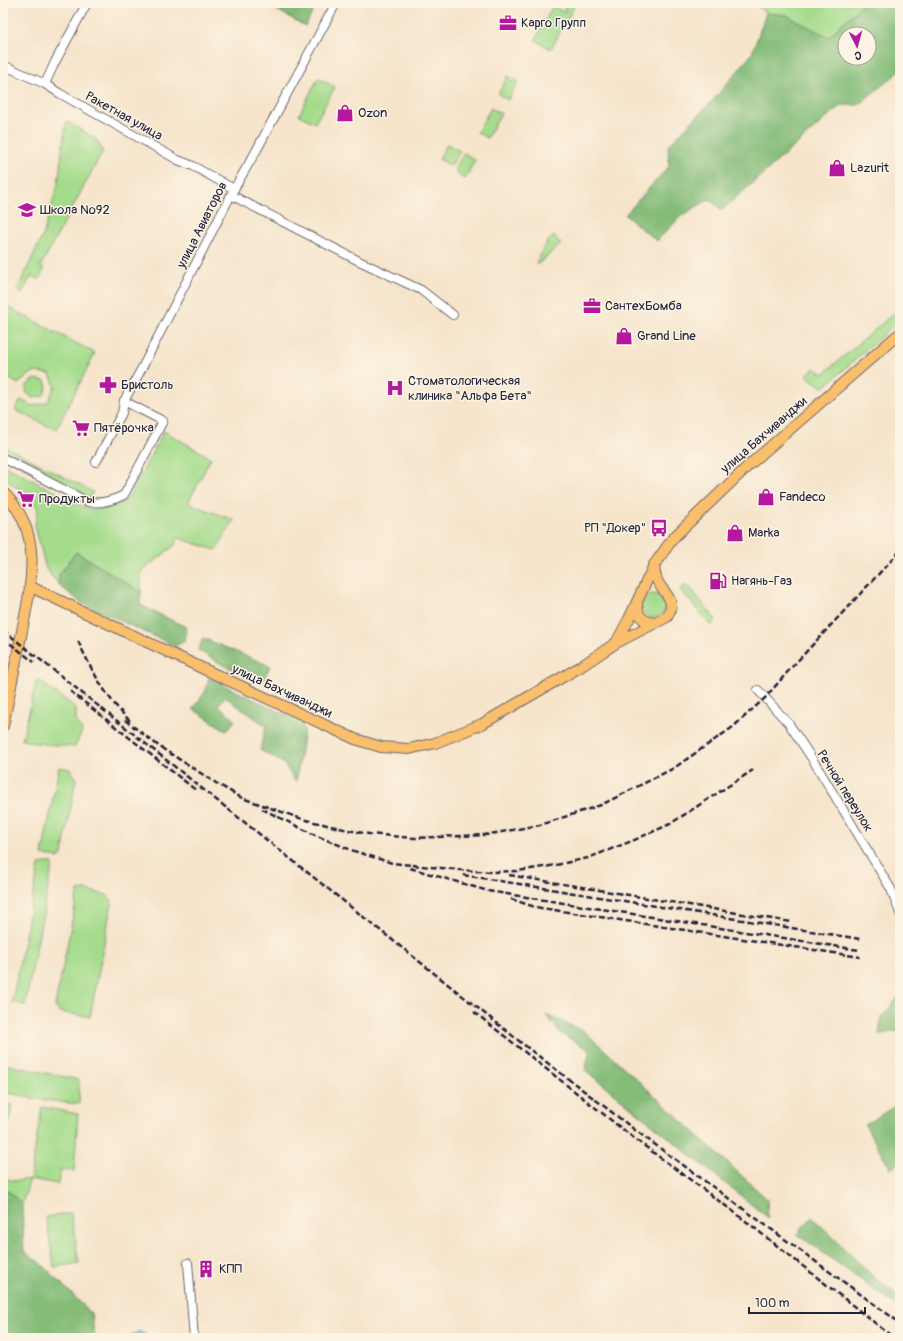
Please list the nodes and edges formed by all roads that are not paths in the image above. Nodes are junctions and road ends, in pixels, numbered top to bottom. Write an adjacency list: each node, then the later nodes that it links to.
1 (87, 3): 4 (street)
2 (336, 3): 5 (street, улица Авиаторов)
3 (3, 65): 4 (street, Ракетная улица)
4 (45, 84): 5 (street, Ракетная улица)
5 (232, 192): 6 (street, Ракетная улица); 8 (street, улица Авиаторов)
6 (453, 314)
7 (900, 333): 12 (main road, улица Бахчиванджи)
8 (124, 401): 9 (street); 10 (street, улица Авиаторов)
9 (3, 458)
10 (96, 462)
11 (3, 492): 13 (main road)
12 (654, 565): 14 (main road, улица Бахчиванджи); 15 (main road, улица Бахчиванджи)
13 (31, 587): 18 (main road, улица Бахчиванджи); 20 (main road)
14 (661, 587): 15 (main road); 17 (main road, улица Бахчиванджи)
15 (643, 590): 16 (main road, улица Бахчиванджи)
16 (637, 602): 17 (main road); 18 (main road, улица Бахчиванджи)
17 (654, 623): 18 (main road, улица Бахчиванджи)
18 (616, 644)
19 (758, 690): 21 (street, Речной переулок)
20 (3, 726)
21 (900, 913)
22 (188, 1263): 23 (street)
23 (194, 1338)

